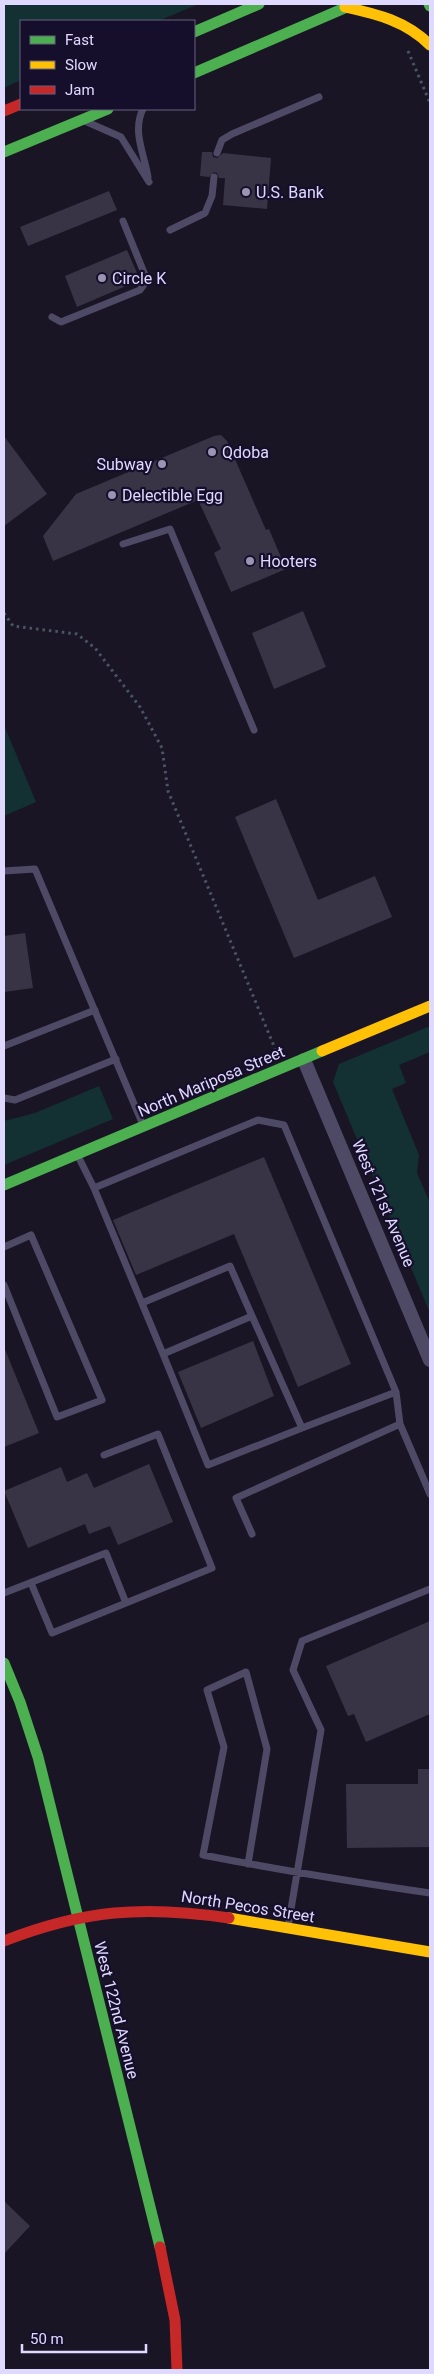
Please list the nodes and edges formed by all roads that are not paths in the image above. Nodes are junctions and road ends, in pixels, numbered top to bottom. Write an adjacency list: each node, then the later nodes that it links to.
1 (259, 4): 3 (street)
2 (349, 6): 4 (street); 5 (street)
3 (195, 32)
4 (430, 45)
5 (195, 73)
6 (319, 97): 13 (lane)
7 (20, 104): 10 (street)
8 (106, 110): 11 (street)
9 (142, 110): 11 (lane)
10 (4, 111)
11 (82, 120): 12 (street)
12 (4, 152)
13 (217, 153)
14 (214, 177): 16 (lane)
15 (123, 221): 17 (lane)
16 (170, 230)
17 (52, 316)
18 (123, 544): 19 (lane)
19 (254, 730)
20 (4, 871): 22 (lane)
21 (430, 1006): 25 (street, North Mariposa Street)
22 (95, 1010): 23 (lane); 24 (lane)
23 (4, 1046)
24 (116, 1059): 26 (lane); 27 (lane)
25 (304, 1060): 27 (street, North Mariposa Street); 36 (street, West 121st Avenue)
26 (4, 1098)
27 (144, 1127): 28 (street, North Mariposa Street)
28 (78, 1154): 29 (street, North Mariposa Street); 30 (lane)
29 (4, 1185)
30 (94, 1188): 33 (lane); 37 (lane)
31 (4, 1247): 32 (lane)
32 (4, 1285)
33 (142, 1303): 34 (lane); 35 (lane)
34 (252, 1316): 35 (lane); 39 (lane)
35 (163, 1354): 39 (lane)
36 (430, 1360)
37 (396, 1392): 38 (lane); 39 (lane)
38 (400, 1424): 41 (lane); 42 (lane)
39 (302, 1428)
40 (104, 1455): 46 (lane)
41 (430, 1494)
42 (252, 1534)
43 (31, 1583): 45 (lane); 46 (lane); 46 (lane)
44 (430, 1589): 49 (lane)
45 (4, 1593)
46 (126, 1603)
47 (4, 1663): 51 (street, West 122nd Avenue)
48 (248, 1864): 48 (lane); 49 (lane)
49 (297, 1873): 50 (lane); 52 (lane)
50 (430, 1893)
51 (77, 1918): 52 (street, North Pecos Street); 53 (street, North Pecos Street); 55 (street, West 122nd Avenue)
52 (288, 1927): 54 (street, North Pecos Street)
53 (4, 1940)
54 (430, 1952)
55 (177, 2370)

